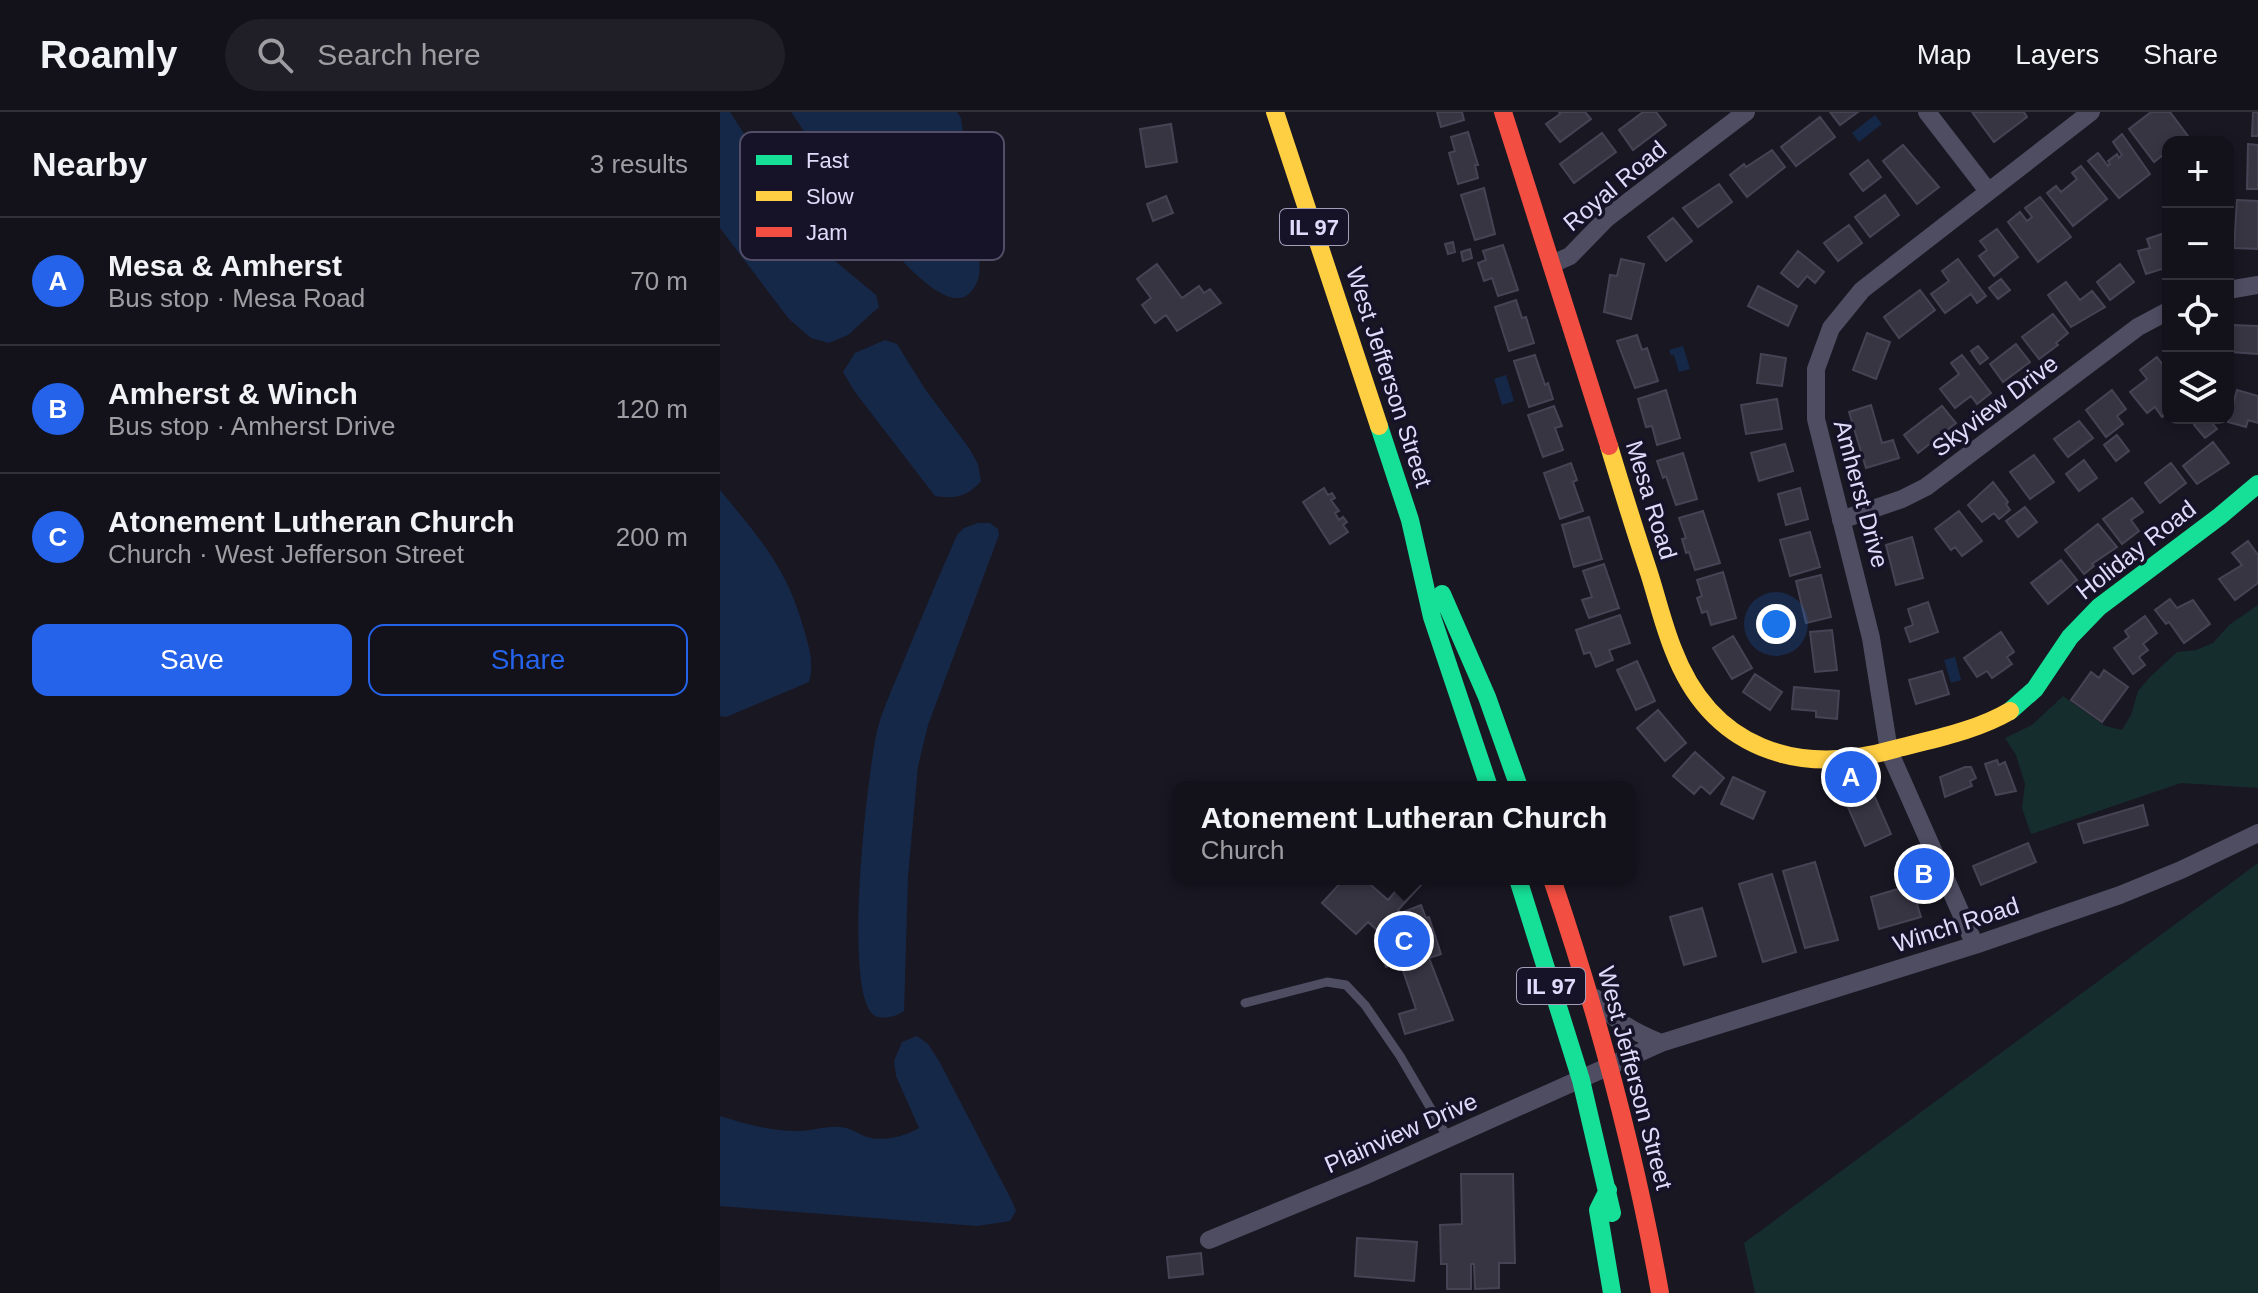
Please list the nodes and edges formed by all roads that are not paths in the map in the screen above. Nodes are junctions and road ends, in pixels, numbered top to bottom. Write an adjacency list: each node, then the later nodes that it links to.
1 (1275, 112): 12 (main road, West Jefferson Street / IL 97)
2 (1503, 112): 7 (main road, Mesa Road)
3 (1746, 112): 7 (street, Royal Road)
4 (1927, 112): 6 (street)
5 (2091, 112): 6 (street, Amherst Drive)
6 (1988, 191): 13 (street, Amherst Drive)
7 (1552, 264): 14 (main road, Mesa Road)
8 (2258, 285): 9 (street)
9 (2234, 289)
10 (2162, 314): 13 (street, Skyview Drive)
11 (2258, 484): 14 (main road, Holiday Road)
12 (1410, 520): 15 (main road, West Jefferson Street / IL 97); 16 (main road, West Jefferson Street / IL 97)
13 (1841, 520): 14 (street, Amherst Drive)
14 (1889, 751): 20 (street, Amherst Drive)
15 (1487, 781)
16 (1517, 781)
17 (2258, 833): 20 (street, Winch Road)
18 (1520, 885): 25 (main road, IL 97)
19 (1554, 885): 21 (main road, West Jefferson Street / IL 97)
20 (1975, 945): 23 (street, Winch Road)
21 (1584, 976): 23 (street); 24 (main road, West Jefferson Street / IL 97)
22 (1245, 1003): 26 (lane)
23 (1661, 1043): 24 (street, Winch Road)
24 (1611, 1065): 25 (street, Plainview Drive); 31 (main road, West Jefferson Street / IL 97)
25 (1581, 1080): 26 (street, Plainview Drive); 27 (main road, IL 97)
26 (1448, 1138): 28 (street, Plainview Drive)
27 (1608, 1190): 29 (main road); 30 (main road, IL 97)
28 (1209, 1240)
29 (1612, 1293)
30 (1626, 1293)
31 (1660, 1293)

